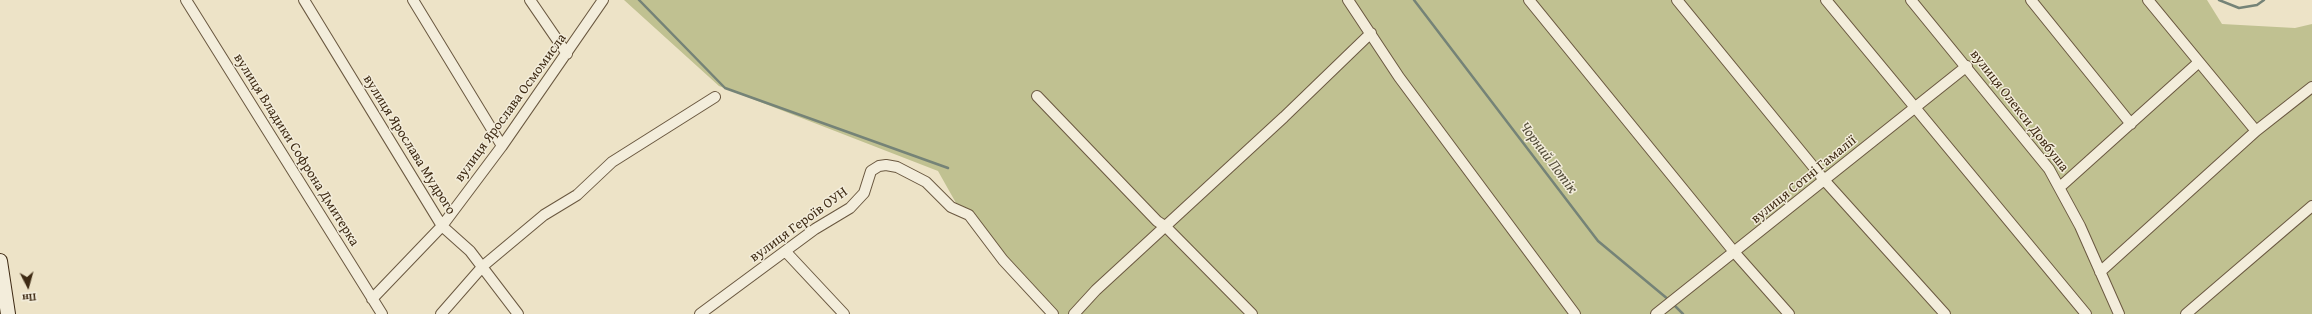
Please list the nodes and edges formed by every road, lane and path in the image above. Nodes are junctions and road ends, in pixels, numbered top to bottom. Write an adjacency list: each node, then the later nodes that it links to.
1 (186, 0): 34 (street, вулиця Владики Софрона Дмитерка)
2 (304, 0): 27 (street, вулиця Ярослава Мудрого)
3 (413, 0): 23 (street)
4 (530, 0): 14 (street)
5 (604, 0): 14 (street, вулиця Ярослава Осмомисла)
6 (1348, 0): 13 (street)
7 (1529, 0): 30 (street)
8 (1677, 0): 24 (street)
9 (1826, 0): 20 (street)
10 (1911, 0): 16 (street, вулиця Олекси Довбуша)
11 (2030, 0): 21 (street)
12 (2148, 0): 15 (street)
13 (1371, 33): 28 (street); 44 (street)
14 (567, 54): 23 (street, вулиця Ярослава Осмомисла)
15 (2199, 62): 21 (street); 22 (street)
16 (1967, 66): 20 (street, вулиця Сотні Гамалії); 25 (street, вулиця Олекси Довбуша)
17 (2312, 87): 22 (street)
18 (1037, 96): 28 (street)
19 (715, 97): 32 (street)
20 (1916, 109): 24 (street, вулиця Сотні Гамалії); 48 (street)
21 (2131, 124): 25 (street)
22 (2256, 131): 33 (street)
23 (502, 146): 27 (street, вулиця Ярослава Осмомисла)
24 (1825, 181): 30 (street, вулиця Сотні Гамалії); 47 (street)
25 (2060, 187): 33 (street, вулиця Олекси Довбуша)
26 (2312, 206): 50 (street)
27 (442, 226): 32 (street, вулиця Ярослава Мудрого); 34 (street, вулиця Ярослава Осмомисла)
28 (1166, 226): 42 (street); 43 (street)
29 (786, 252): 39 (street, вулиця Героїв ОУН); 40 (street); 41 (street, вулиця Героїв ОУН)
30 (1735, 253): 45 (street, вулиця Сотні Гамалії); 46 (street)
31 (0, 261): 35 (street)
32 (483, 266): 37 (street); 38 (street, вулиця Ярослава Мудрого)
33 (2100, 272): 49 (street, вулиця Олекси Довбуша)
34 (372, 299): 36 (street, вулиця Владики Софрона Дмитерка)
35 (8, 314)
36 (382, 314)
37 (441, 314)
38 (518, 314)
39 (700, 314)
40 (844, 314)
41 (1053, 314)
42 (1074, 314)
43 (1252, 314)
44 (1575, 314)
45 (1656, 314)
46 (1789, 314)
47 (1945, 314)
48 (2086, 314)
49 (2119, 314)
50 (2186, 314)

